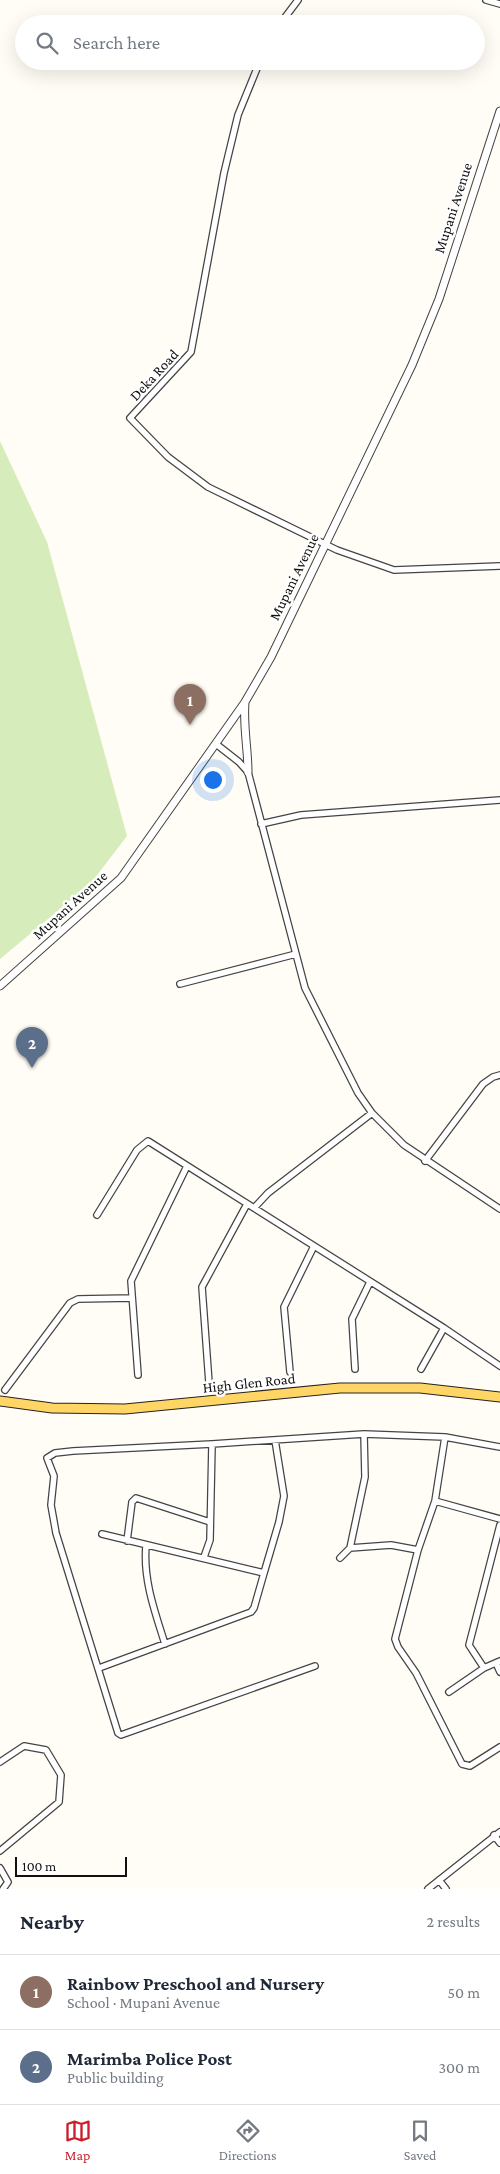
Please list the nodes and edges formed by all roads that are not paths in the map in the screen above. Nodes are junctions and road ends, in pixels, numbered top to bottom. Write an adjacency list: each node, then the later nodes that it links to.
1 (298, 0): 4 (street)
2 (486, 0): 3 (street)
3 (500, 4)
4 (287, 15)
5 (256, 70): 7 (street, Deka Road)
6 (500, 111): 7 (street, Mupani Avenue)
7 (326, 544): 8 (street); 9 (street, Mupani Avenue)
8 (500, 566)
9 (245, 702): 10 (street, Mupani Avenue); 11 (street)
10 (216, 744): 11 (street); 16 (street, Mupani Avenue)
11 (248, 772): 13 (street)
12 (500, 800): 13 (street)
13 (260, 824): 14 (street)
14 (296, 954): 15 (street); 18 (street)
15 (180, 984)
16 (0, 986)
17 (500, 1074): 19 (street)
18 (372, 1113): 19 (street); 22 (street)
19 (425, 1161): 23 (street)
20 (187, 1166): 21 (street); 24 (street); 27 (street)
21 (247, 1204): 22 (street); 34 (street)
22 (254, 1208): 25 (street)
23 (500, 1209)
24 (97, 1215)
25 (314, 1246): 26 (street); 32 (street)
26 (370, 1282): 28 (street); 30 (street)
27 (132, 1298): 33 (street); 35 (street)
28 (444, 1328): 29 (street); 31 (street)
29 (500, 1366)
30 (355, 1369)
31 (420, 1369)
32 (290, 1372)
33 (138, 1375)
34 (209, 1383)
35 (5, 1390)
36 (500, 1397): 37 (main road, High Glen Road)
37 (0, 1401)
38 (364, 1434): 39 (street); 40 (street); 50 (street)
39 (445, 1437): 42 (street); 43 (street)
40 (275, 1440): 41 (street); 54 (street)
41 (212, 1444): 45 (street); 58 (street)
42 (500, 1447)
43 (435, 1501): 44 (street); 51 (street)
44 (500, 1519)
45 (210, 1522): 48 (street); 52 (street)
46 (500, 1524): 59 (street)
47 (102, 1534): 48 (street)
48 (127, 1541): 49 (street)
49 (146, 1546): 52 (street); 55 (street)
50 (350, 1548): 51 (street); 53 (street)
51 (418, 1550): 62 (street)
52 (204, 1557): 54 (street)
53 (340, 1558)
54 (264, 1573): 55 (street)
55 (165, 1644): 58 (street)
56 (498, 1662): 59 (street); 60 (street)
57 (315, 1666): 58 (street)
58 (99, 1668)
59 (484, 1668): 61 (street)
60 (500, 1672)
61 (448, 1692)
62 (500, 1748)
63 (0, 1762): 66 (street)
64 (497, 1834): 65 (street); 68 (street)
65 (500, 1843)
66 (0, 1851)
67 (0, 1868): 69 (street)
68 (439, 1880): 70 (street); 71 (street)
69 (3, 1889)
70 (428, 1889)
71 (446, 1889)

